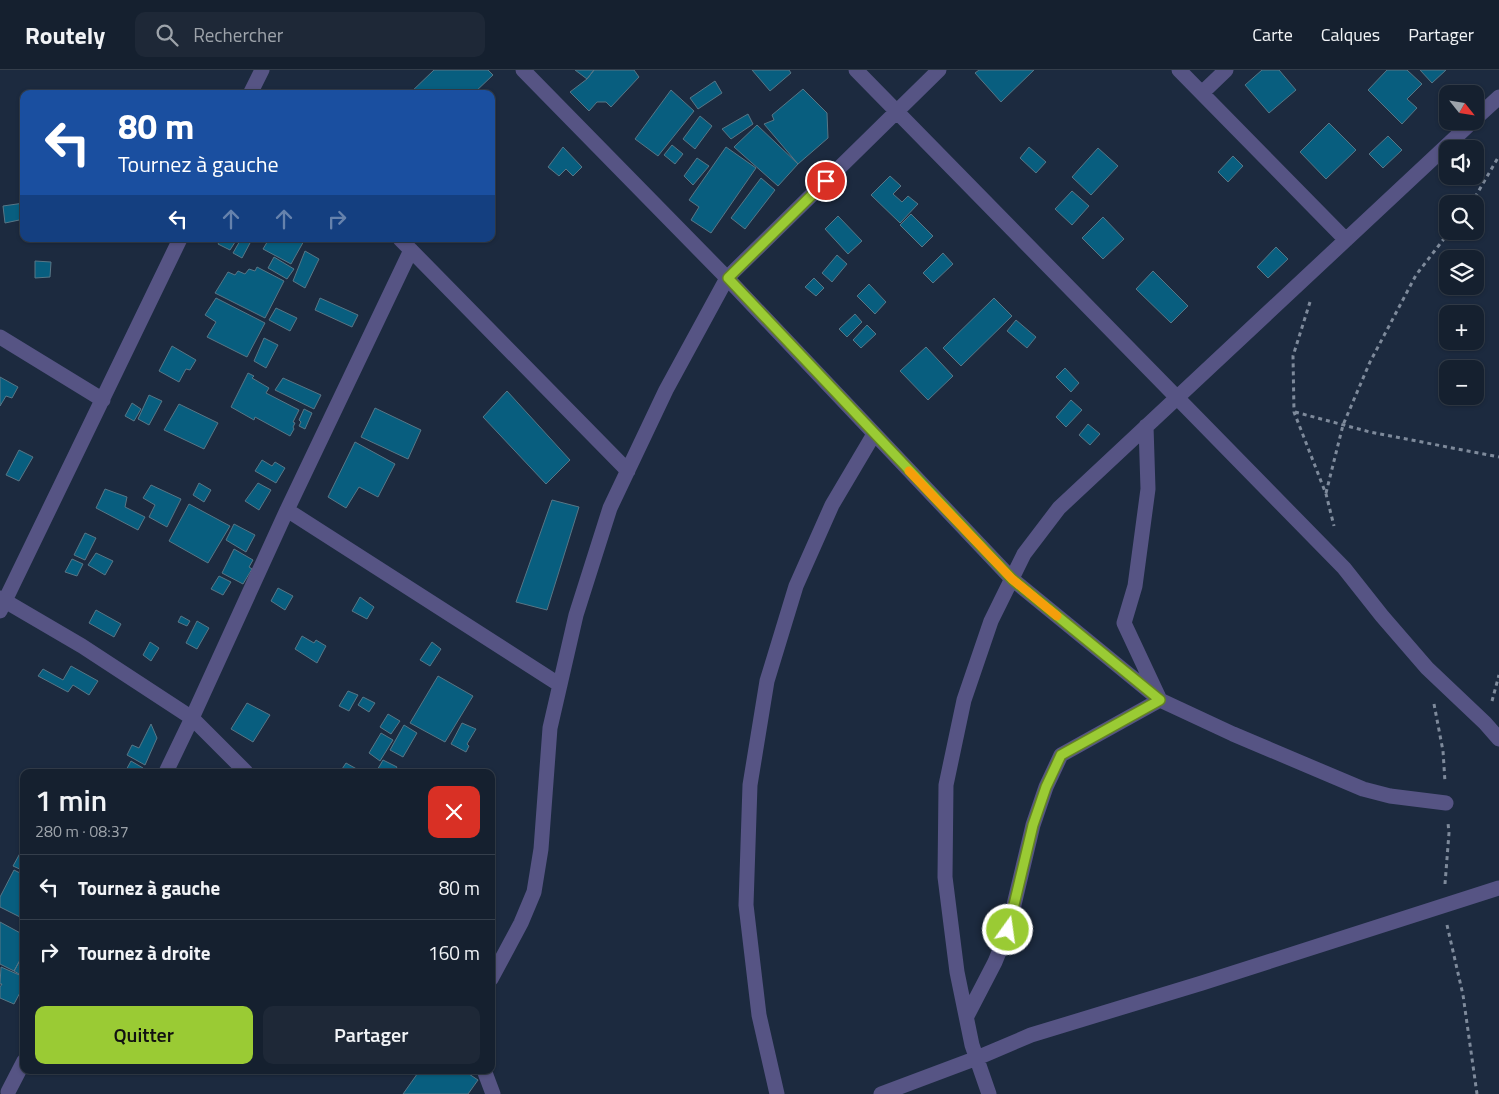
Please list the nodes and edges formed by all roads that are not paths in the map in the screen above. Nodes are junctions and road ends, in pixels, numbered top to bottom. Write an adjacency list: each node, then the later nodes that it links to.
1 (262, 70): 7 (street)
2 (523, 70): 17 (street)
3 (856, 70): 10 (street)
4 (939, 70): 10 (street)
5 (1179, 70): 8 (street)
6 (1226, 70): 8 (street)
7 (253, 90)
8 (1202, 93): 13 (street)
9 (1499, 97): 11 (street)
10 (897, 111): 17 (street); 19 (street)
11 (1484, 111)
12 (1463, 130): 13 (street)
13 (1346, 240): 19 (street)
14 (179, 242): 20 (street)
15 (403, 242): 16 (street)
16 (411, 250): 23 (street); 24 (street)
17 (728, 278): 22 (street); 23 (street)
18 (0, 337): 20 (street)
19 (1177, 397): 21 (street); 30 (street)
20 (103, 400): 26 (street)
21 (1146, 426): 25 (street); 28 (street)
22 (874, 434): 25 (street); 42 (street)
23 (628, 471): 27 (street)
24 (287, 510): 27 (street); 29 (street)
25 (1012, 579): 28 (street); 36 (street)
26 (2, 604): 29 (street)
27 (560, 685): 35 (street)
28 (1160, 700): 33 (street); 36 (street)
29 (192, 718): 31 (street); 32 (street)
30 (1499, 739)
31 (167, 769)
32 (243, 769)
33 (1446, 803)
34 (1499, 888): 37 (street)
35 (495, 972)
36 (966, 1016): 37 (street)
37 (977, 1058): 43 (street); 44 (street)
38 (20, 1068): 40 (street)
39 (486, 1074): 41 (street)
40 (6, 1091)
41 (493, 1094)
42 (778, 1094)
43 (881, 1094)
44 (989, 1094)

